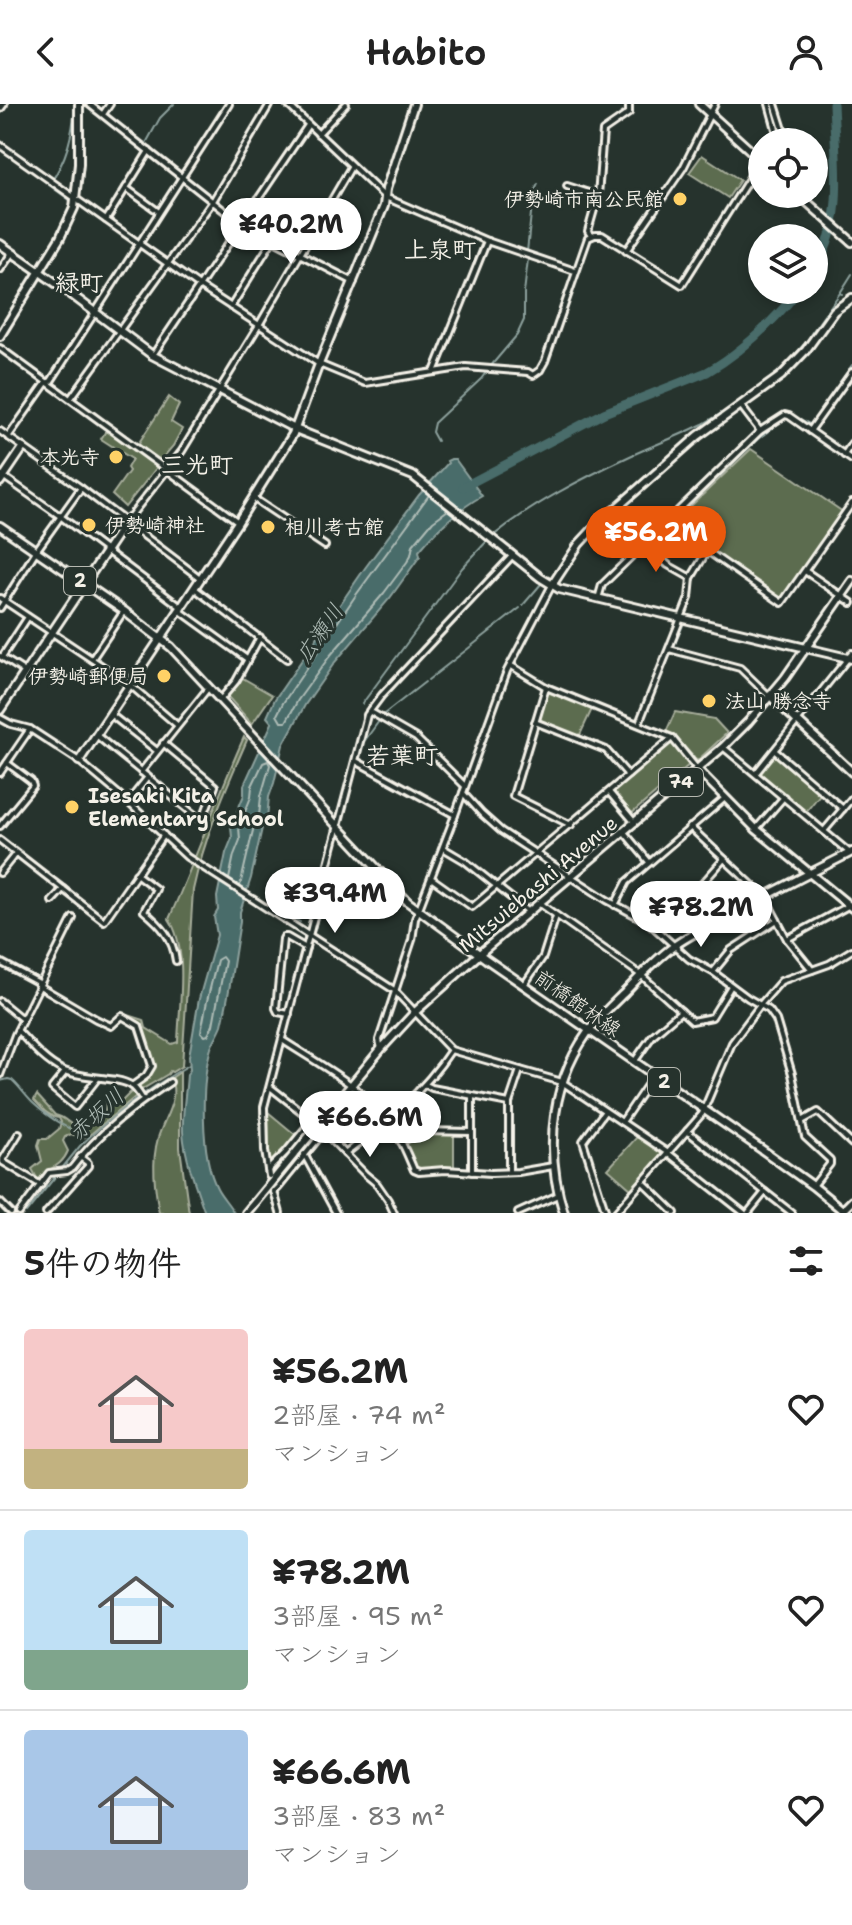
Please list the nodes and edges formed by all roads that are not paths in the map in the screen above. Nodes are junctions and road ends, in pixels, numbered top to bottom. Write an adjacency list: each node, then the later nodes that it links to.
1 (79, 104): 29 (street)
2 (89, 104): 13 (street)
3 (110, 104): 13 (street)
4 (229, 104): 23 (street)
5 (270, 104): 30 (street)
6 (287, 104): 15 (street)
7 (346, 104): 18 (street)
8 (414, 104): 28 (street)
9 (629, 104): 27 (street)
10 (699, 104): 14 (street)
11 (715, 104): 14 (street)
12 (772, 104): 16 (street); 17 (street)
13 (103, 114): 20 (street)
14 (711, 115): 21 (street); 41 (street)
15 (308, 125): 18 (street); 34 (street)
16 (776, 128)
17 (781, 128)
18 (318, 134): 22 (street)
19 (0, 145): 29 (street)
20 (149, 151): 23 (street); 26 (street)
21 (748, 152)
22 (351, 167): 28 (street); 43 (street)
23 (182, 177): 30 (street); 32 (street)
24 (748, 183): 41 (street)
25 (567, 186): 27 (street)
26 (126, 188): 32 (street); 33 (street)
27 (598, 196): 35 (street)
28 (385, 197): 37 (street); 48 (street)
29 (77, 199): 33 (street); 46 (street)
30 (213, 201): 34 (street); 44 (street)
31 (814, 208): 38 (street)
32 (159, 212): 39 (street)
33 (106, 220): 39 (street)
34 (241, 224): 36 (street); 49 (street)
35 (591, 236): 41 (street); 47 (street)
36 (272, 241): 43 (street); 51 (street)
37 (487, 241): 47 (street); 59 (street)
38 (852, 242)
39 (139, 243): 44 (street); 52 (street)
40 (0, 244): 42 (street)
41 (626, 251)
42 (12, 253): 45 (street); 46 (street)
43 (300, 255): 48 (street); 53 (street)
44 (168, 264): 49 (street); 54 (street)
45 (0, 270)
46 (39, 271): 52 (street); 55 (street)
47 (575, 271): 59 (street)
48 (354, 282): 58 (street)
49 (199, 286): 51 (street); 57 (street)
50 (852, 298): 64 (street)
51 (231, 307): 53 (street)
52 (95, 312): 54 (street); 61 (street)
53 (259, 325): 58 (street); 62 (street)
54 (119, 330): 57 (street); 63 (street)
55 (0, 336)
56 (0, 348): 61 (street)
57 (152, 355): 62 (street)
58 (319, 364): 59 (street); 65 (street)
59 (434, 372)
60 (852, 372): 68 (street)
61 (48, 382): 63 (street); 69 (street)
62 (220, 390): 65 (street); 74 (street)
63 (71, 398): 74 (street)
64 (741, 406): 67 (street); 79 (street)
65 (295, 429): 77 (street); 90 (street)
66 (0, 431): 69 (street)
67 (760, 431): 68 (street); 83 (street)
68 (810, 431): 72 (street)
69 (8, 437): 71 (street)
70 (852, 443): 72 (street)
71 (23, 448): 75 (street); 76 (street)
72 (844, 455): 73 (street)
73 (852, 460)
74 (166, 471): 81 (street); 82 (street)
75 (1, 478): 80 (street)
76 (81, 488): 80 (street); 82 (street)
77 (253, 498): 81 (street); 86 (street)
78 (852, 503): 91 (street)
79 (616, 508): 85 (street); 96 (street)
80 (60, 516): 87 (street); 88 (street)
81 (238, 522): 92 (street)
82 (125, 523): 88 (street); 92 (street)
83 (667, 523): 85 (street); 89 (street)
84 (0, 526): 87 (street, 2)
85 (649, 540): 93 (street); 100 (street)
86 (325, 546)
87 (36, 551): 95 (street, 2); 99 (street)
88 (106, 551): 95 (street); 103 (street)
89 (707, 551): 91 (street); 93 (street)
90 (512, 556): 96 (street); 125 (street)
91 (805, 571): 98 (street)
92 (200, 578): 97 (street)
93 (691, 578): 106 (street)
94 (852, 581): 98 (street, Mitsuiebashi Avenue / 74)
95 (85, 584): 104 (street, 2); 107 (street)
96 (552, 585): 100 (street); 117 (street)
97 (193, 588): 103 (street); 109 (street)
98 (842, 596): 101 (street); 110 (street, Mitsuiebashi Avenue / 74)
99 (2, 599): 102 (street); 105 (street)
100 (598, 599): 106 (street)
101 (852, 603)
102 (0, 608)
103 (180, 608): 108 (street); 115 (street)
104 (124, 611): 108 (street, 2); 114 (street)
105 (28, 617): 107 (street); 112 (street)
106 (681, 619): 110 (street); 111 (street)
107 (52, 633): 114 (street); 118 (street)
108 (160, 637): 119 (street); 120 (street, 2)
109 (260, 637): 115 (street); 116 (street)
110 (806, 648): 113 (street); 122 (street, Mitsuiebashi Avenue / 74)
111 (669, 649): 122 (street); 130 (street)
112 (1, 656): 118 (street)
113 (851, 656): 129 (street)
114 (92, 659): 119 (street)
115 (247, 659): 123 (street)
116 (287, 659)
117 (510, 665): 121 (street); 149 (street)
118 (25, 672): 124 (street)
119 (129, 684): 126 (street); 131 (street)
120 (209, 687): 123 (street, 2); 131 (street)
121 (546, 687): 128 (street); 130 (street)
122 (770, 696): 129 (street); 136 (street, Mitsuiebashi Avenue / 74)
123 (220, 699): 161 (street, 前橋館林線 / 2)
124 (0, 710)
125 (369, 711): 140 (street); 149 (street)
126 (110, 714): 133 (street); 138 (street)
127 (0, 718): 132 (street)
128 (535, 722): 147 (street); 159 (street)
129 (798, 722): 137 (street); 144 (street)
130 (638, 724): 134 (street)
131 (177, 725): 135 (street)
132 (30, 729): 139 (street); 141 (street)
133 (96, 735): 139 (street); 143 (street)
134 (672, 738): 142 (street); 147 (street)
135 (163, 743): 138 (street); 148 (street)
136 (723, 747): 142 (street, Mitsuiebashi Avenue / 74); 146 (street)
137 (774, 750): 146 (street); 156 (street)
138 (157, 751): 143 (street)
139 (79, 761): 155 (street)
140 (356, 761): 157 (street); 161 (street)
141 (7, 763): 145 (street); 160 (street)
142 (697, 769): 153 (street); 158 (street, Mitsuiebashi Avenue / 74)
143 (141, 772): 148 (street)
144 (852, 772)
145 (0, 773)
146 (755, 773): 152 (street)
147 (628, 776): 150 (street)
148 (148, 777): 155 (street)
149 (465, 785): 151 (street)
150 (609, 792): 158 (street); 159 (street)
151 (463, 793): 157 (street); 171 (street)
152 (784, 797): 163 (street); 164 (street)
153 (725, 798): 162 (street); 163 (street)
154 (852, 798): 156 (street)
155 (128, 802): 166 (street)
156 (843, 809): 164 (street)
157 (455, 815): 168 (street)
158 (635, 823): 165 (street, Mitsuiebashi Avenue / 74)
159 (571, 825): 171 (street)
160 (0, 826)
161 (337, 827): 186 (street, 前橋館林線 / 2); 192 (street)
162 (690, 827): 172 (street); 173 (street)
163 (756, 829): 176 (street)
164 (824, 831): 170 (street)
165 (624, 832): 173 (street); 177 (street, Mitsuiebashi Avenue / 74)
166 (164, 835): 175 (street); 192 (street)
167 (0, 840): 169 (street)
168 (443, 848): 178 (street); 179 (street)
169 (16, 853): 174 (street); 180 (street)
170 (851, 853): 176 (street)
171 (536, 854): 177 (street); 179 (street)
172 (724, 859): 181 (street); 191 (street)
173 (649, 862): 184 (street)
174 (0, 873)
175 (136, 874): 180 (street); 198 (street)
176 (809, 874): 181 (street); 185 (street)
177 (572, 876): 183 (street, Mitsuiebashi Avenue / 74); 184 (street)
178 (431, 878): 179 (street); 186 (street)
179 (497, 887): 187 (street)
180 (63, 889): 182 (street)
181 (765, 897): 190 (street); 191 (street)
182 (52, 901)
183 (539, 903): 187 (street, Mitsuiebashi Avenue / 74); 188 (street)
184 (615, 905): 194 (street)
185 (850, 907): 193 (street)
186 (419, 911): 197 (street, 前橋館林線 / 2); 206 (street)
187 (529, 912): 197 (street, Mitsuiebashi Avenue / 74)
188 (556, 916): 202 (street); 204 (street)
189 (73, 918): 203 (street)
190 (777, 920): 193 (street); 201 (street)
191 (713, 923): 194 (street)
192 (310, 935): 195 (street); 206 (street)
193 (787, 939): 200 (street)
194 (675, 945): 201 (street); 202 (street)
195 (306, 948): 211 (street); 211 (street)
196 (852, 950): 200 (street)
197 (479, 955): 204 (street, 前橋館林線 / 2); 210 (street, Mitsuiebashi Avenue / 74)
198 (176, 961)
199 (0, 962): 203 (street)
200 (812, 970): 208 (street)
201 (713, 972): 205 (street)
202 (641, 975): 209 (street); 214 (street)
203 (38, 984): 212 (street); 228 (street)
204 (524, 985): 214 (street, 前橋館林線 / 2)
205 (731, 986): 208 (street); 209 (street)
206 (394, 990): 210 (street); 216 (street)
207 (0, 1001): 212 (street)
208 (761, 1004): 235 (street); 238 (street)
209 (681, 1011): 218 (street)
210 (415, 1012): 216 (street, Mitsuiebashi Avenue / 74); 217 (street)
211 (289, 1014): 215 (street)
212 (22, 1019): 213 (street)
213 (18, 1030): 220 (street); 221 (street)
214 (589, 1031): 218 (street, 前橋館林線 / 2); 225 (street)
215 (282, 1040): 226 (street); 229 (street)
216 (381, 1049): 226 (street, Mitsuiebashi Avenue / 74)
217 (451, 1050): 219 (street); 227 (street)
218 (634, 1062): 222 (street, 前橋館林線 / 2)
219 (520, 1070): 225 (street); 232 (street)
220 (66, 1071): 223 (street); 223 (street)
221 (0, 1075)
222 (654, 1075): 235 (street, 前橋館林線 / 2); 239 (street)
223 (97, 1079): 228 (street)
224 (170, 1082): 231 (street)
225 (562, 1082): 234 (street); 250 (street)
226 (352, 1085): 233 (street, Mitsuiebashi Avenue / 74); 237 (street)
227 (426, 1085): 230 (street); 237 (street)
228 (132, 1086): 231 (street)
229 (270, 1087): 236 (street); 236 (street)
230 (472, 1096): 232 (street); 242 (street)
231 (143, 1100): 249 (street)
232 (509, 1103): 252 (street)
233 (334, 1106): 236 (street); 241 (street); 266 (street, Mitsuiebashi Avenue / 74)
234 (605, 1111): 239 (street); 271 (street)
235 (704, 1111): 240 (street); 255 (street, 前橋館林線 / 2)
236 (312, 1120)
237 (389, 1120): 244 (street); 248 (street)
238 (802, 1121): 245 (street); 255 (street)
239 (622, 1122): 246 (street)
240 (687, 1131): 246 (street); 256 (street)
241 (324, 1132): 247 (street); 248 (street)
242 (472, 1132): 244 (street); 251 (street)
243 (19, 1133): 254 (street)
244 (400, 1142): 251 (street)
245 (852, 1144)
246 (668, 1153): 253 (street); 273 (street)
247 (304, 1154): 267 (street); 268 (street)
248 (345, 1154): 269 (street)
249 (80, 1157): 254 (street); 265 (street)
250 (553, 1166): 252 (street); 257 (street)
251 (472, 1172): 252 (street)
252 (509, 1172)
253 (643, 1182): 261 (street); 272 (street)
254 (41, 1185): 264 (street)
255 (813, 1186): 262 (street, 前橋館林線 / 2)
256 (765, 1192): 273 (street); 274 (street)
257 (558, 1195): 260 (street); 270 (street)
258 (852, 1201): 262 (street)
259 (0, 1202): 263 (street)
260 (522, 1212)
261 (672, 1212)
262 (843, 1212)
263 (11, 1213)
264 (19, 1213)
265 (46, 1213)
266 (246, 1213)
267 (280, 1213)
268 (336, 1213)
269 (394, 1213)
270 (564, 1213)
271 (606, 1213)
272 (615, 1213)
273 (746, 1213)
274 (792, 1213)

